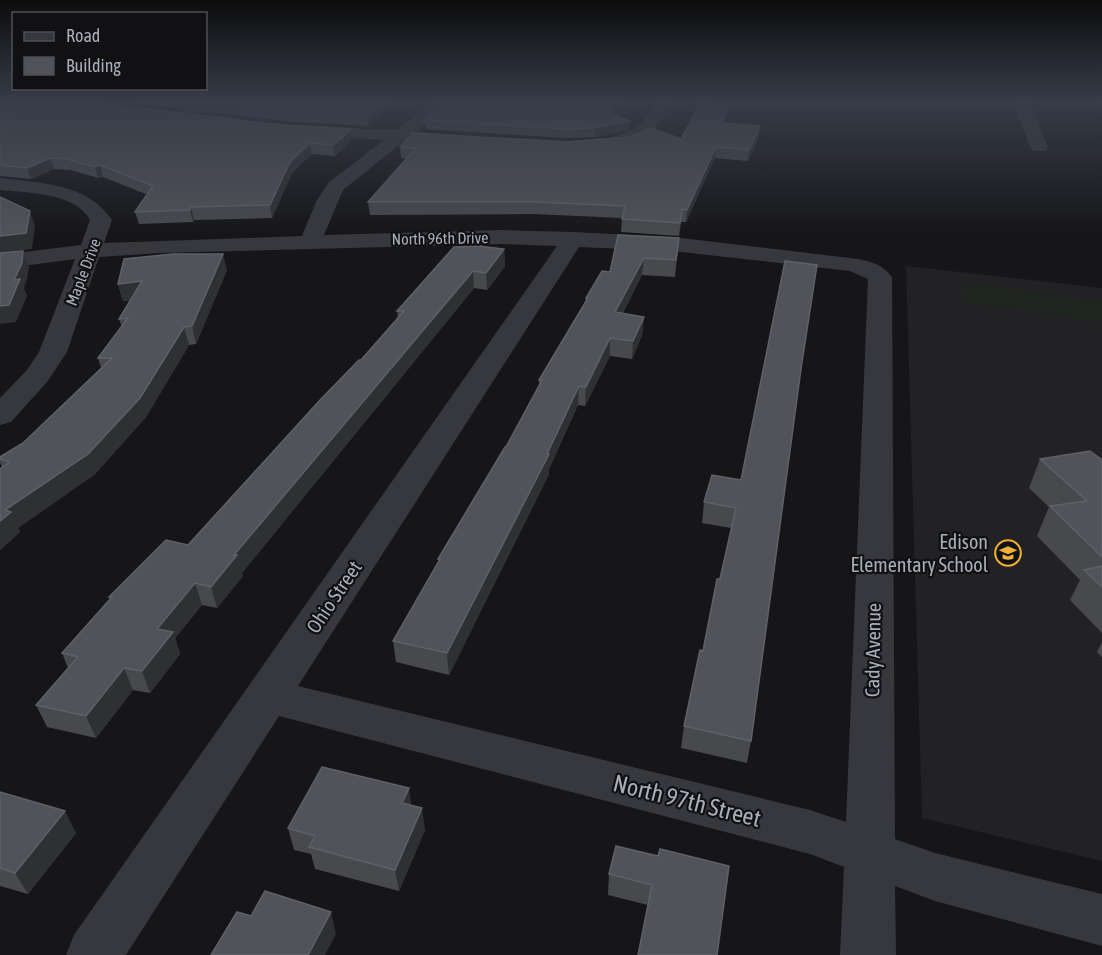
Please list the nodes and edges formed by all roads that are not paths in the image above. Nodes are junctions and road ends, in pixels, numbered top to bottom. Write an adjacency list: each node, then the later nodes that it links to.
1 (387, 146): 4 (street)
2 (0, 184): 5 (street, Maple Drive)
3 (573, 239): 4 (street, North 96th Drive); 7 (street, North 96th Drive); 9 (street, Ohio Street)
4 (311, 241): 5 (street, North 96th Drive)
5 (91, 251): 6 (street, North 96th Drive); 8 (street, Maple Drive)
6 (0, 262)
7 (878, 274): 10 (street, Cady Avenue)
8 (0, 416)
9 (268, 696): 10 (street, North 97th Street); 12 (street, Ohio Street)
10 (870, 852): 11 (street, North 97th Street); 13 (street, Cady Avenue)
11 (1102, 920)
12 (94, 955)
13 (868, 955)

